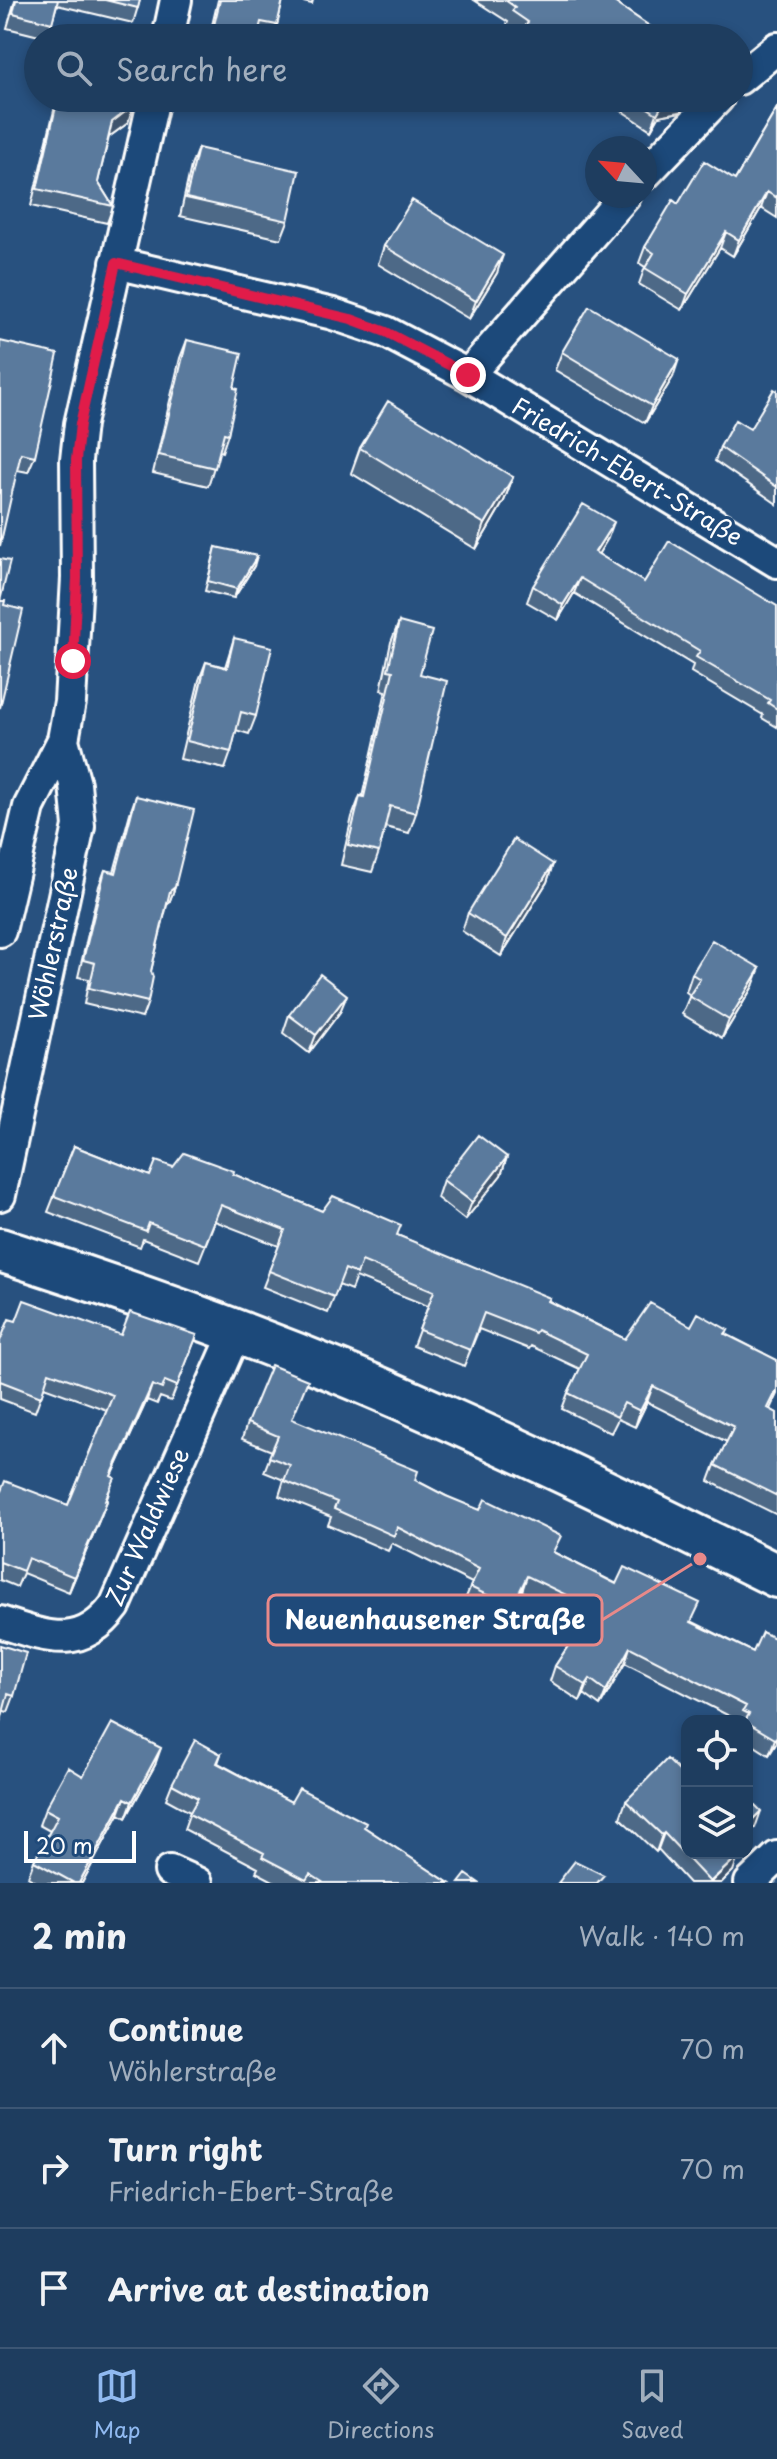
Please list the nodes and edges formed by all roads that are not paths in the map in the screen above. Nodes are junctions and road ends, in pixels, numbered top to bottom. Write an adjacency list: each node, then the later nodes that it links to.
1 (176, 0): 2 (street)
2 (171, 24)
3 (777, 48): 4 (street)
4 (753, 68)
5 (151, 112): 9 (street, Wöhlerstraße)
6 (705, 112): 7 (street)
7 (657, 162)
8 (614, 208): 10 (street)
9 (116, 263): 10 (street, Friedrich-Ebert-Straße); 12 (street, Wöhlerstraße)
10 (468, 375): 11 (street, Friedrich-Ebert-Straße)
11 (777, 562)
12 (63, 740): 13 (street, Wöhlerstraße); 14 (street, Wöhlerstraße)
13 (0, 931)
14 (0, 1195)
15 (0, 1250): 16 (main road)
16 (236, 1331): 17 (main road); 18 (street, Zur Waldwiese)
17 (777, 1576)
18 (0, 1622)
19 (777, 1857): 20 (street)
20 (750, 1883)

